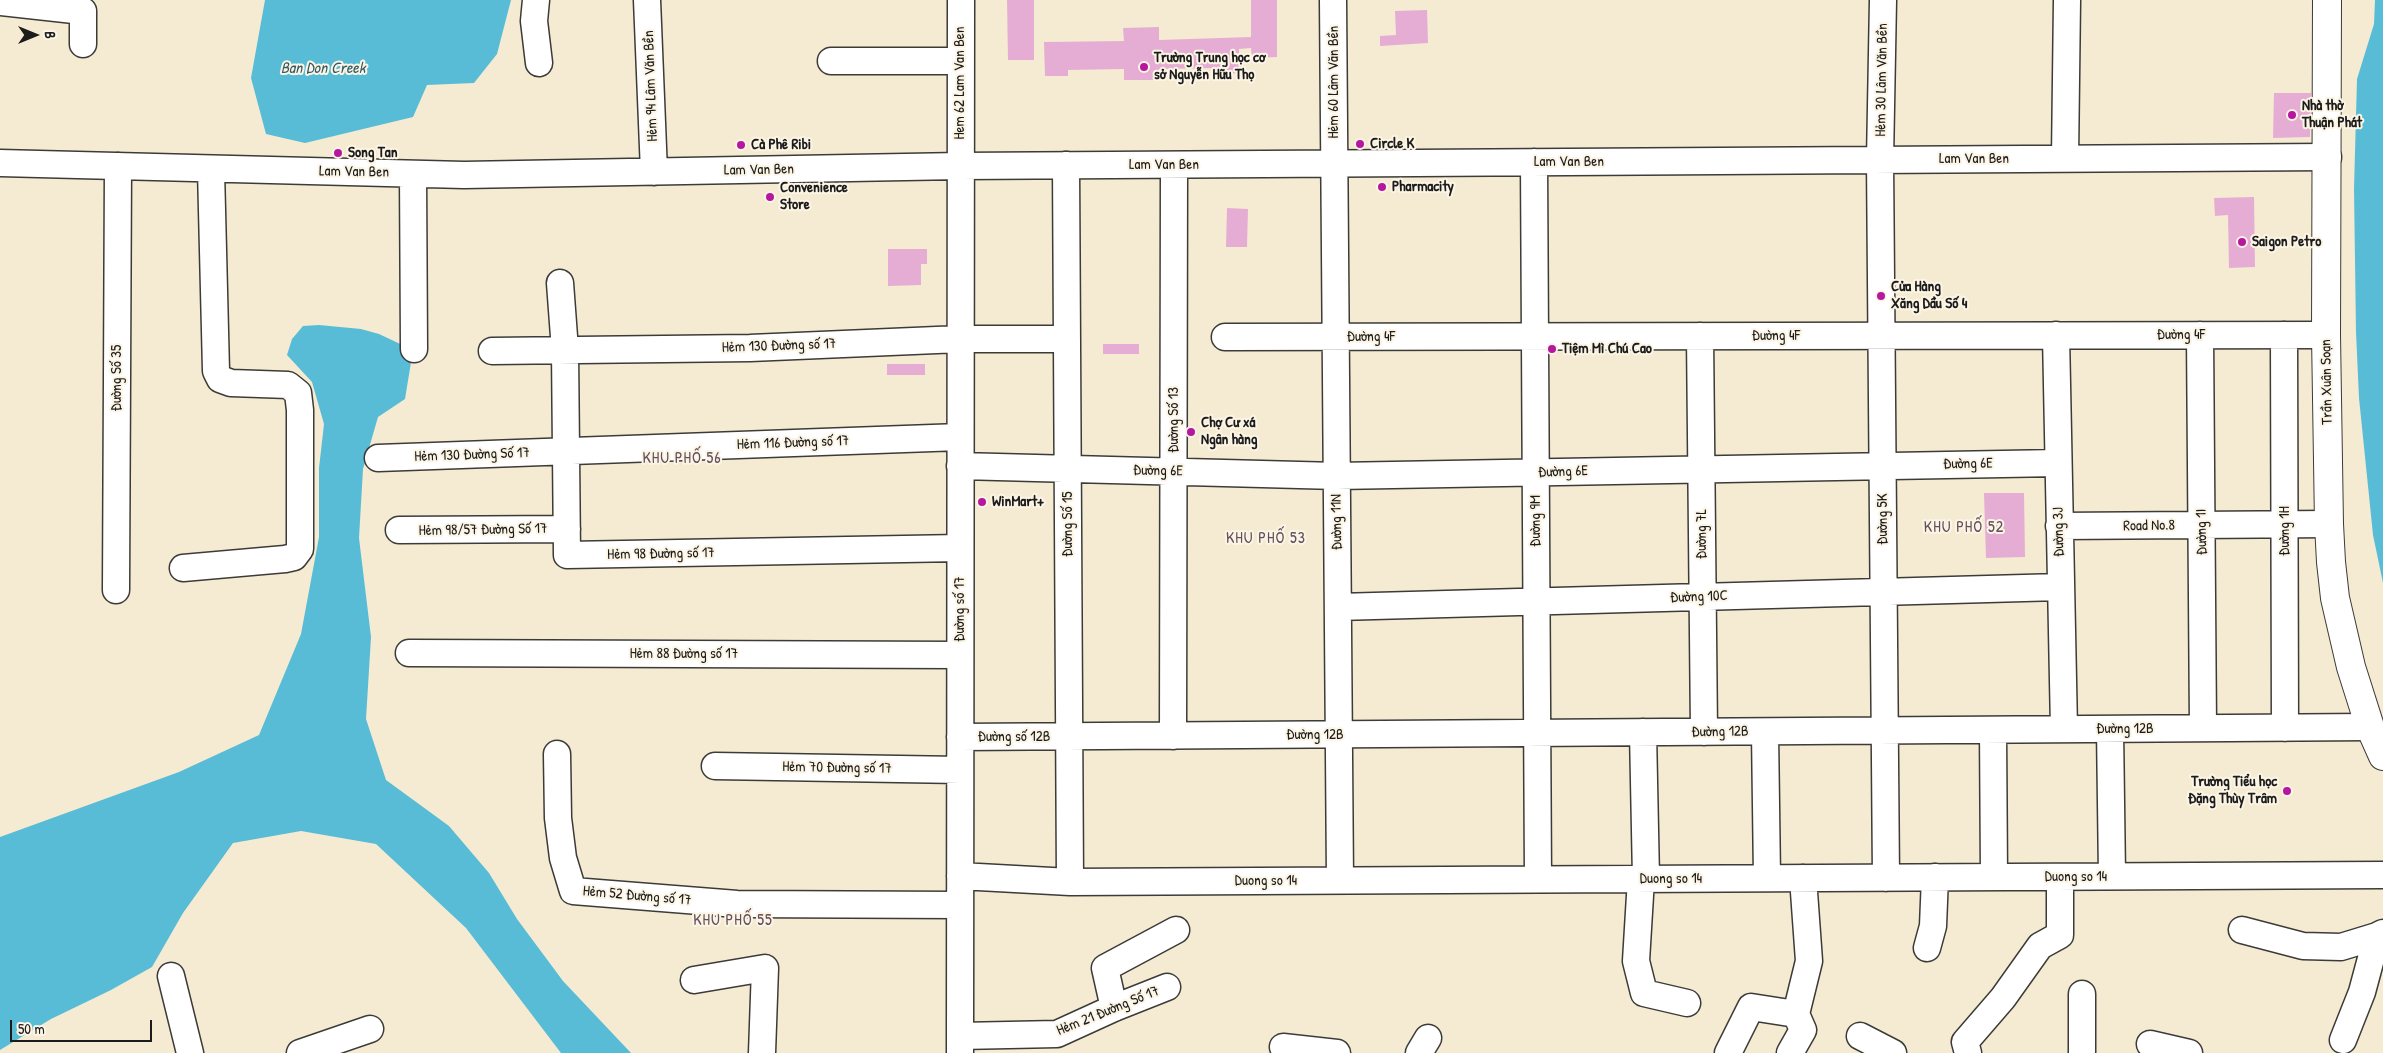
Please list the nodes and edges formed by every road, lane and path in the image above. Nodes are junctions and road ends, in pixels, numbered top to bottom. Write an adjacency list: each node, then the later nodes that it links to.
1 (536, 0): 12 (street)
2 (647, 0): 24 (street, Hẻm 94 Lâm Văn Bền)
3 (961, 0): 11 (street, Hem 62 Lam Van Ben)
4 (1334, 0): 18 (street, Hẻm 60 Lâm Văn Bền)
5 (1883, 0): 15 (street, Hẻm 30 Lâm Văn Bền)
6 (2067, 0): 14 (street)
7 (2327, 0): 13 (main road, Trần Xuân Soạn)
8 (0, 2): 9 (street)
9 (83, 44)
10 (832, 61): 11 (street)
11 (961, 61): 22 (street, Hem 62 Lam Van Ben)
12 (539, 63)
13 (2328, 157): 14 (street, Lam Van Ben); 30 (main road, Trần Xuân Soạn)
14 (2065, 158): 15 (street, Lam Van Ben)
15 (1880, 160): 16 (street, Lam Van Ben); 32 (street, Đường 5K)
16 (1534, 162): 18 (street, Lam Van Ben); 35 (street, Đường 9M)
17 (0, 163): 21 (street, Lam Van Ben)
18 (1335, 164): 20 (street, Lam Van Ben); 34 (street, Đường 11N)
19 (1066, 165): 20 (street, Lam Van Ben); 22 (street, Lam Van Ben); 36 (street, Đường Số 15)
20 (1174, 165): 49 (street, Đường Số 13)
21 (118, 166): 23 (street, Lam Van Ben); 61 (street, Đường Số 35)
22 (960, 166): 24 (street, Lam Van Ben); 37 (street, Đường số 17)
23 (211, 170): 25 (street, Lam Van Ben); 59 (street)
24 (654, 172): 25 (street, Lam Van Ben)
25 (413, 174): 38 (street)
26 (560, 283): 39 (street, Hẻm 98 Đường số 17)
27 (2056, 335): 28 (street, Đường 4F); 32 (street, Đường 4F); 44 (street, Đường 3J)
28 (2200, 335): 29 (street, Đường 4F); 54 (street, Đường 1I)
29 (2284, 335): 30 (street, Đường 4F); 52 (street, Đường 1H)
30 (2326, 335): 53 (main road, Trần Xuân Soạn)
31 (1700, 336): 32 (street, Đường 4F); 35 (street, Đường 4F); 47 (street, Đường 7L)
32 (1881, 336): 46 (street, Đường 5K)
33 (1225, 337): 34 (street, Đường 4F)
34 (1336, 337): 35 (street, Đường 4F); 51 (street, Đường 11N)
35 (1534, 337): 50 (street, Đường 9M)
36 (1067, 339): 37 (street, Hẻm 130 Đường số 17); 48 (street, Đường Số 15)
37 (960, 340): 39 (street, Hẻm 130 Đường số 17); 41 (street, Đường số 17)
38 (414, 349)
39 (565, 350): 40 (street, Hẻm 130 Đường số 17); 42 (street, Hẻm 98 Đường số 17)
40 (492, 351)
41 (960, 437): 42 (street, Hẻm 116 Đường số 17); 45 (street, Đường số 17)
42 (566, 452): 43 (street, Hẻm 130 Đường Số 17); 56 (street, Hẻm 98 Đường số 17)
43 (378, 458)
44 (2058, 463): 46 (street, Đường 6E); 55 (street, Đường 3J)
45 (960, 466): 48 (street, Đường 6E); 58 (street, Đường số 17)
46 (1882, 466): 47 (street, Đường 6E); 62 (street, Đường 5K)
47 (1702, 468): 50 (street, Đường 6E); 63 (street, Đường 7L)
48 (1068, 469): 49 (street, Đường 6E); 80 (street, Đường Số 15)
49 (1174, 472): 51 (street, Đường 6E); 81 (street, Đường Số 13)
50 (1535, 472): 51 (street, Đường 6E); 64 (street, Đường 9M)
51 (1337, 476): 65 (street, Đường 11N)
52 (2285, 524): 53 (street, Road No.8); 54 (street, Road No.8); 70 (street, Đường 1H)
53 (2329, 524): 68 (main road, Trần Xuân Soạn)
54 (2202, 525): 55 (street, Road No.8); 69 (street, Đường 1I)
55 (2059, 526): 60 (street, Đường 3J)
56 (567, 529): 57 (street, Hẻm 98/57 Đường Số 17); 58 (street, Hẻm 98 Đường số 17)
57 (399, 530)
58 (960, 548): 67 (street, Đường số 17)
59 (183, 568)
60 (2060, 587): 62 (street, Đường 10C); 71 (street, Đường 3J)
61 (116, 590)
62 (1884, 592): 63 (street, Đường 10C); 74 (street, Đường 5K)
63 (1703, 597): 64 (street, Đường 10C); 76 (street, Đường 7L)
64 (1536, 601): 65 (street, Đường 10C); 78 (street, Đường 9M)
65 (1338, 607): 79 (street, Đường 11N)
66 (409, 653): 67 (street, Hẻm 88 Đường số 17)
67 (960, 655): 82 (street, Đường số 17)
68 (2370, 727): 70 (street, Đường 12B); 84 (main road, Trần Xuân Soạn)
69 (2203, 728): 70 (street, Đường 12B); 72 (street, Đường 12B)
70 (2285, 728)
71 (2064, 729): 72 (street, Đường 12B); 73 (street, Đường 12B)
72 (2110, 729): 89 (street)
73 (1993, 730): 74 (street, Đường 12B); 91 (street)
74 (1884, 731): 77 (street, Đường 12B); 95 (street, Đường 5K)
75 (1644, 732): 76 (street, Đường 12B); 78 (street, Đường 12B); 96 (street)
76 (1704, 732): 77 (street, Đường 12B)
77 (1765, 732): 93 (street)
78 (1537, 733): 79 (street, Đường 12B); 98 (street, Đường 9M)
79 (1339, 735): 81 (street, Đường 12B); 97 (street, Đường 11N)
80 (1069, 736): 81 (street, Đường 12B); 82 (street, Đường số 12B); 99 (street, Đường Số 15)
81 (1173, 736)
82 (960, 737): 86 (street, Đường số 17)
83 (557, 754): 100 (street, Hẻm 52 Đường số 17)
84 (2383, 756)
85 (715, 766): 86 (street, Hẻm 70 Đường số 17)
86 (960, 770): 88 (street, Đường số 17)
87 (2383, 875): 89 (street, Duong so 14)
88 (960, 876): 99 (street, Duong so 14); 100 (street, Đường số 17)
89 (2112, 876): 92 (street, Duong so 14)
90 (1935, 877): 91 (street, Duong so 14); 95 (street, Duong so 14); 104 (street)
91 (1994, 877): 92 (street, Duong so 14)
92 (2060, 877): 125 (street)
93 (1767, 878): 94 (street, Duong so 14); 96 (street, Duong so 14)
94 (1803, 878): 95 (street, Duong so 14); 111 (street)
95 (1886, 878)
96 (1644, 879): 98 (street, Duong so 14); 109 (street)
97 (1340, 880): 98 (street, Duong so 14); 99 (street, Duong so 14)
98 (1538, 880)
99 (1070, 882)
100 (960, 905): 115 (street, Đường số 17)
101 (1176, 930): 110 (street)
102 (2242, 930): 103 (street)
103 (2380, 934): 114 (street)
104 (1927, 948)
105 (171, 976): 118 (street)
106 (694, 980): 120 (street)
107 (1167, 987): 110 (street, Hẻm 21 Đường Số 17)
108 (2082, 994): 126 (street)
109 (1687, 1003)
110 (1114, 1008): 115 (street, Hẻm 21 Đường Số 17)
111 (1796, 1014): 122 (street); 123 (street)
112 (370, 1029): 119 (street)
113 (1860, 1036): 124 (street)
114 (2343, 1040)
115 (960, 1044)
116 (2150, 1044): 127 (street)
117 (1282, 1047): 121 (street)
118 (190, 1053)
119 (300, 1053)
120 (762, 1053)
121 (1337, 1053)
122 (1728, 1053)
123 (1790, 1053)
124 (1893, 1053)
125 (1968, 1053)
126 (2082, 1053)
127 (2189, 1053)

